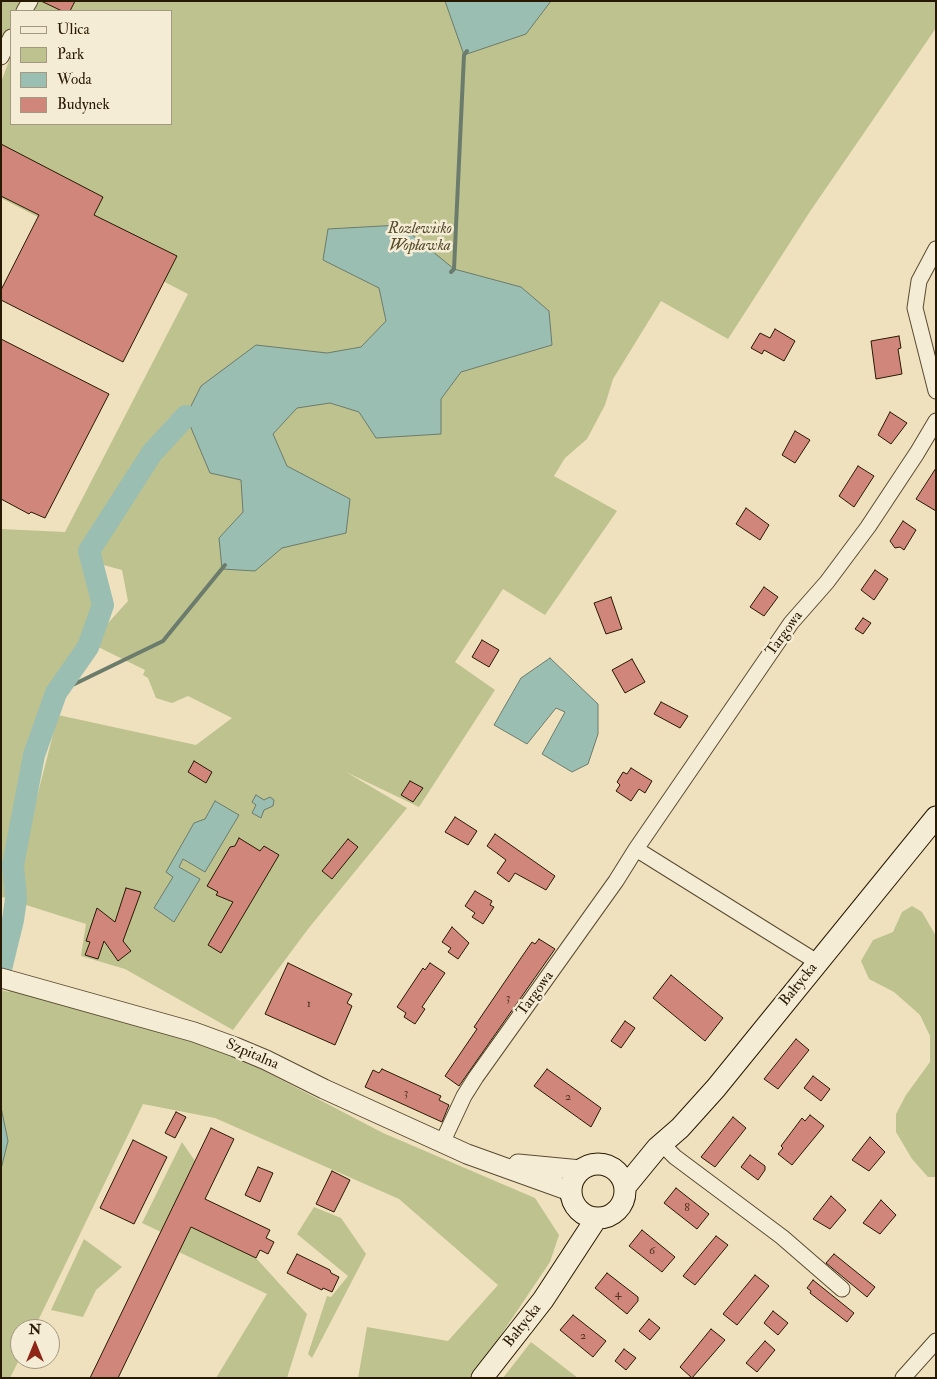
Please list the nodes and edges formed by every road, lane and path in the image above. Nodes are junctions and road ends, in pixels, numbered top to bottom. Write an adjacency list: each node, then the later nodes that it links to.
1 (10, 39): 2 (street)
2 (1, 57)
3 (936, 249): 4 (street)
4 (936, 391)
5 (936, 421): 7 (street, Targowa)
6 (936, 817): 8 (main road, Bałtycka)
7 (636, 849): 8 (street); 10 (street, Targowa)
8 (817, 962): 11 (main road, Bałtycka)
9 (1, 978): 10 (street, Szpitalna)
10 (442, 1143): 12 (street, Szpitalna)
11 (659, 1146): 13 (main road, Bałtycka); 15 (main road, Bałtycka); 18 (street)
12 (492, 1162): 14 (street, Szpitalna); 16 (street, Szpitalna)
13 (613, 1168): 14 (main road); 15 (main road)
14 (581, 1170): 16 (main road)
15 (625, 1187): 17 (main road)
16 (570, 1191): 17 (main road)
17 (588, 1216): 20 (main road, Bałtycka)
18 (842, 1290)
19 (936, 1341): 21 (street)
20 (482, 1378)
21 (903, 1378)

